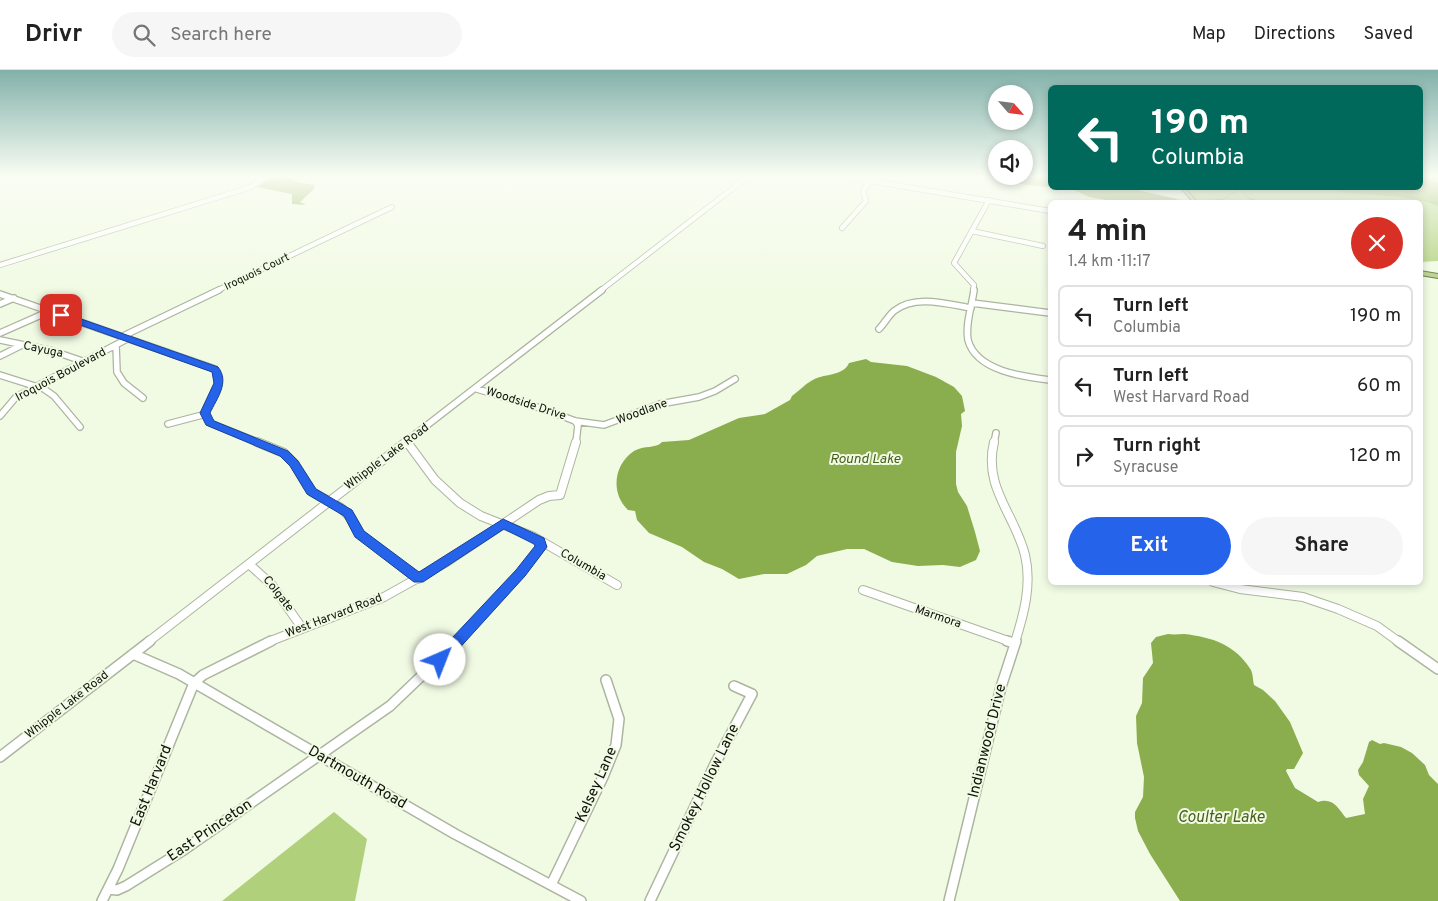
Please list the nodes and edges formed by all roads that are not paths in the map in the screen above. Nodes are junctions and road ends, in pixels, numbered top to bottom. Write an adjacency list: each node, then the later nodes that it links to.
1 (165, 214): 9 (street)
2 (380, 214): 20 (street, Iroquois Court)
3 (700, 214): 30 (street, Whipple Lake Road)
4 (855, 214): 6 (street)
5 (981, 214): 7 (street)
6 (842, 228)
7 (972, 231): 8 (street); 15 (street)
8 (1044, 246)
9 (0, 265)
10 (1423, 273): 11 (main road)
11 (1438, 276)
12 (0, 294): 13 (street)
13 (14, 298): 14 (street); 16 (street)
14 (0, 304)
15 (971, 305): 17 (street); 18 (street); 28 (street)
16 (50, 311): 19 (street); 20 (street)
17 (1048, 313)
18 (879, 328)
19 (0, 333)
20 (124, 338): 23 (street, Iroquois Boulevard); 32 (street)
21 (0, 340): 22 (street, Cayuga)
22 (23, 345): 24 (street); 25 (street, Cayuga)
23 (116, 345): 25 (street, Iroquois Boulevard); 31 (street)
24 (0, 356)
25 (85, 362): 29 (street, Iroquois Boulevard)
26 (0, 375): 29 (street)
27 (735, 379): 34 (street, Woodlane)
28 (1048, 380)
29 (37, 386): 33 (street, Iroquois Boulevard); 36 (street)
30 (477, 388): 34 (street, Woodside Drive); 38 (street, Whipple Lake Road)
31 (143, 398)
32 (206, 414): 35 (street); 39 (street)
33 (0, 416)
34 (575, 421): 40 (street, West Harvard Road)
35 (168, 424)
36 (80, 427)
37 (996, 433): 48 (street, Indianwood Drive)
38 (408, 442): 39 (street, Whipple Lake Road); 40 (street, Columbia)
39 (328, 502): 42 (street, Whipple Lake Road); 43 (street)
40 (503, 523): 41 (street, Columbia); 43 (street, West Harvard Road)
41 (540, 541): 44 (street, Columbia); 54 (street, East Princeton)
42 (249, 564): 47 (street, Colgate); 49 (street, Whipple Lake Road)
43 (418, 579): 47 (street, West Harvard Road)
44 (617, 585)
45 (1225, 585): 50 (street)
46 (862, 590): 48 (street, Marmora)
47 (302, 628): 52 (street, West Harvard Road)
48 (1014, 643): 61 (street, Indianwood Drive)
49 (133, 654): 52 (street, Dartmouth Road); 55 (street, Whipple Lake Road)
50 (1438, 670)
51 (606, 680): 56 (street, Kelsey Lane)
52 (194, 683): 54 (street, Dartmouth Road); 57 (street, East Harvard)
53 (734, 686): 60 (street, Smokey Hollow Lane)
54 (319, 756): 56 (street, Dartmouth Road); 57 (street, East Princeton)
55 (0, 757)
56 (551, 885): 59 (street, Dartmouth Road)
57 (109, 889): 58 (street)
58 (102, 901)
59 (581, 901)
60 (650, 901)
61 (949, 901)

